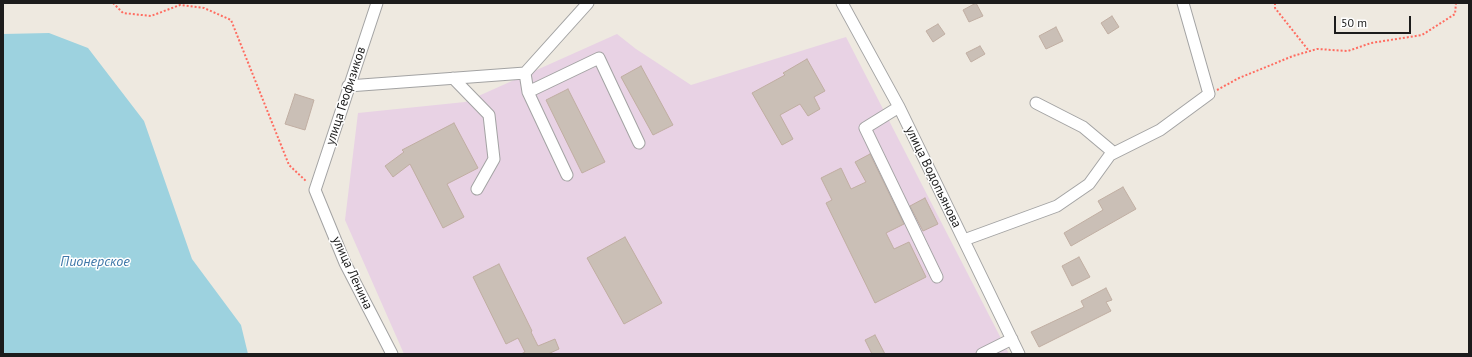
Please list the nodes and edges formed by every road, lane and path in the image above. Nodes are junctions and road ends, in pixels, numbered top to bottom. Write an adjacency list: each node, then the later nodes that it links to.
1 (113, 3): 20 (path)
2 (377, 3): 11 (street, улица Геофизиков)
3 (588, 3): 9 (street)
4 (842, 3): 15 (street, улица Водопьянова)
5 (1184, 3): 13 (street)
6 (1275, 3): 8 (path)
7 (1456, 3): 8 (path)
8 (1309, 51): 13 (path)
9 (525, 73): 10 (street); 12 (street)
10 (453, 78): 11 (street); 19 (street)
11 (348, 86): 20 (street, улица Геофизиков)
12 (528, 92): 16 (street); 18 (street)
13 (1209, 94): 17 (street)
14 (1036, 103): 17 (street)
15 (899, 107): 21 (street, улица Водопьянова); 22 (street)
16 (639, 143)
17 (1114, 153): 21 (street)
18 (567, 175)
19 (477, 189)
20 (315, 190): 24 (street, улица Ленина)
21 (964, 240): 23 (street, улица Водопьянова)
22 (937, 277)
23 (1012, 339): 25 (street); 26 (street, улица Водопьянова)
24 (392, 354)
25 (982, 354)
26 (1019, 354)

